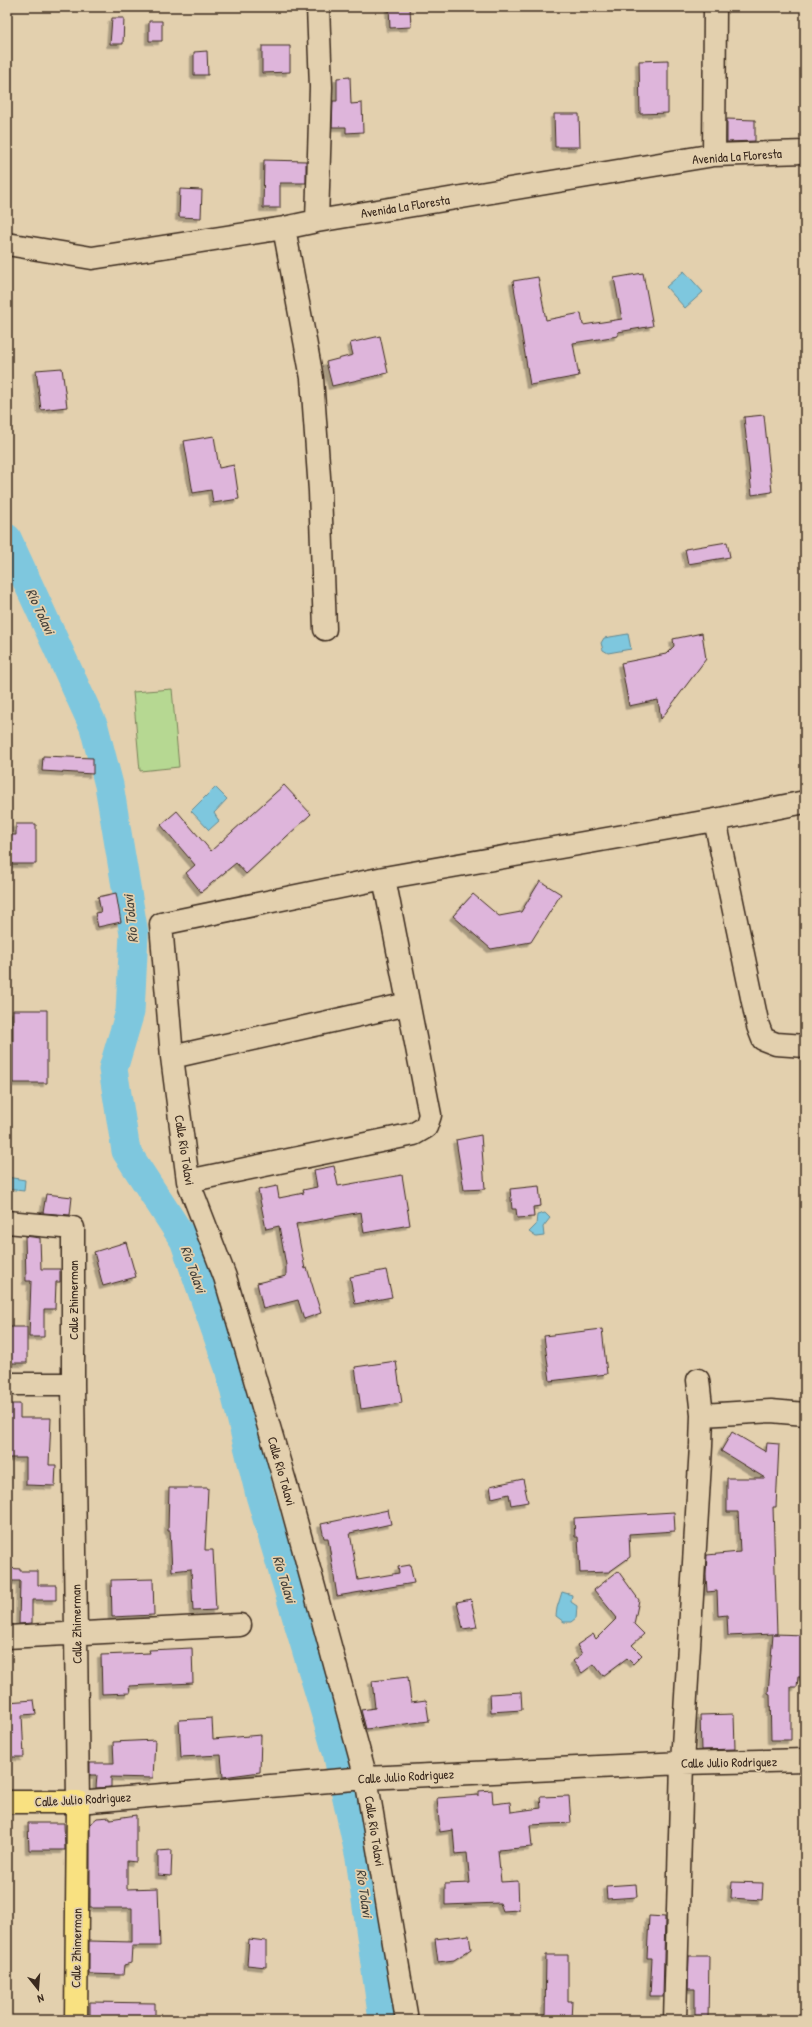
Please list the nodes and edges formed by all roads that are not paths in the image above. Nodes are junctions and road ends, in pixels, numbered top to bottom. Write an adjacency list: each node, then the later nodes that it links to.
1 (318, 7): 5 (street)
2 (715, 7): 4 (street)
3 (805, 152): 4 (street, Avenida La Floresta)
4 (714, 155): 5 (street, Avenida La Floresta)
5 (317, 221): 6 (street, Avenida La Floresta)
6 (284, 228): 7 (street, Avenida La Floresta); 8 (street)
7 (7, 244)
8 (325, 629)
9 (805, 802): 10 (street)
10 (715, 820): 11 (street); 13 (street)
11 (384, 878): 12 (street); 14 (street, Calle Río Tolavi)
12 (408, 1004): 14 (street); 15 (street)
13 (805, 1046)
14 (172, 1057): 15 (street, Calle Río Tolavi)
15 (188, 1181): 27 (street, Calle Río Tolavi)
16 (7, 1222): 19 (street, Calle Zhimerman)
17 (698, 1380): 21 (street)
18 (7, 1384): 19 (street)
19 (73, 1384): 23 (street, Calle Zhimerman)
20 (805, 1414): 21 (street)
21 (702, 1415): 26 (street)
22 (240, 1625): 23 (street)
23 (76, 1635): 24 (street); 29 (street, Calle Zhimerman)
24 (7, 1637)
25 (805, 1760): 26 (street, Calle Julio Rodriguez)
26 (682, 1763): 27 (street, Calle Julio Rodriguez); 32 (street)
27 (359, 1778): 29 (street, Calle Julio Rodriguez); 31 (street, Calle Río Tolavi)
28 (7, 1802): 29 (main road, Calle Julio Rodriguez)
29 (78, 1802): 30 (main road, Calle Zhimerman)
30 (76, 2020)
31 (407, 2020)
32 (675, 2020)

